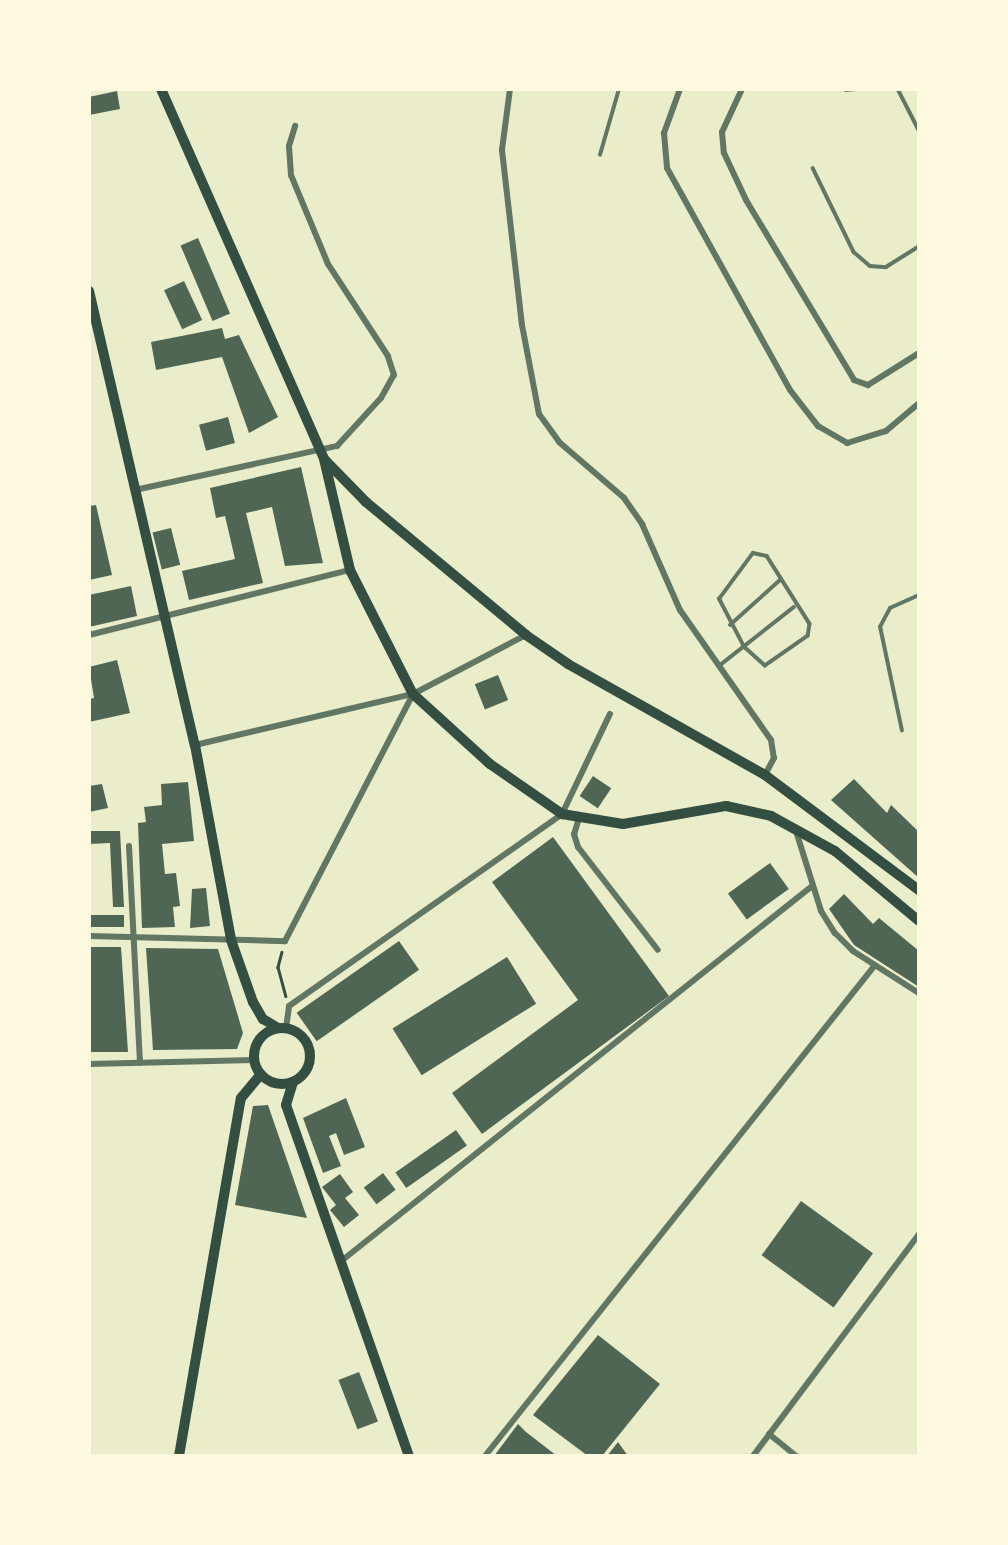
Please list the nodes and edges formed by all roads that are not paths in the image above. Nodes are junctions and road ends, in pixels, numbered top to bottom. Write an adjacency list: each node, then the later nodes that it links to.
1 (161, 89): 17 (main road)
2 (510, 89): 28 (street)
3 (619, 89): 11 (lane)
4 (680, 89): 16 (street)
5 (742, 89): 15 (street)
6 (855, 89): 8 (lane)
7 (898, 89): 10 (lane)
8 (846, 90)
9 (295, 127): 17 (street)
10 (919, 130)
11 (600, 155)
12 (813, 168): 13 (lane)
13 (919, 246)
14 (89, 291): 18 (main road)
15 (919, 353)
16 (919, 403)
17 (321, 454): 18 (street); 19 (main road); 26 (main road)
18 (135, 489): 23 (main road)
19 (350, 570): 23 (street); 29 (main road)
20 (779, 581): 22 (lane); 24 (lane); 24 (lane)
21 (919, 595): 31 (lane)
22 (795, 606): 27 (lane); 27 (lane)
23 (165, 618): 25 (street); 32 (main road)
24 (730, 625): 27 (lane)
25 (89, 635)
26 (526, 635): 29 (street); 33 (main road)
27 (744, 647): 28 (lane)
28 (719, 666): 33 (street)
29 (413, 694): 32 (street); 34 (main road); 43 (street)
30 (610, 714): 34 (street)
31 (902, 731)
32 (195, 745): 43 (main road)
33 (765, 775): 39 (main road)
34 (562, 814): 35 (main road); 47 (street)
35 (579, 818): 36 (main road); 44 (street)
36 (795, 829): 38 (street); 40 (main road)
37 (129, 846): 42 (street)
38 (812, 886): 45 (street); 54 (street)
39 (919, 890)
40 (919, 921)
41 (89, 936): 42 (street)
42 (133, 937): 43 (street); 49 (street)
43 (230, 940): 47 (main road)
44 (657, 950)
45 (875, 965): 46 (street); 58 (street)
46 (919, 993)
47 (282, 1028): 48 (main road); 52 (main road)
48 (254, 1060): 49 (street); 51 (main road)
49 (140, 1063): 50 (street)
50 (89, 1064)
51 (261, 1074): 52 (main road); 56 (main road)
52 (293, 1082): 54 (main road)
53 (919, 1234): 55 (street)
54 (340, 1262): 57 (main road)
55 (769, 1434): 59 (street); 60 (street)
56 (179, 1456)
57 (409, 1456)
58 (485, 1456)
59 (753, 1456)
60 (796, 1456)

